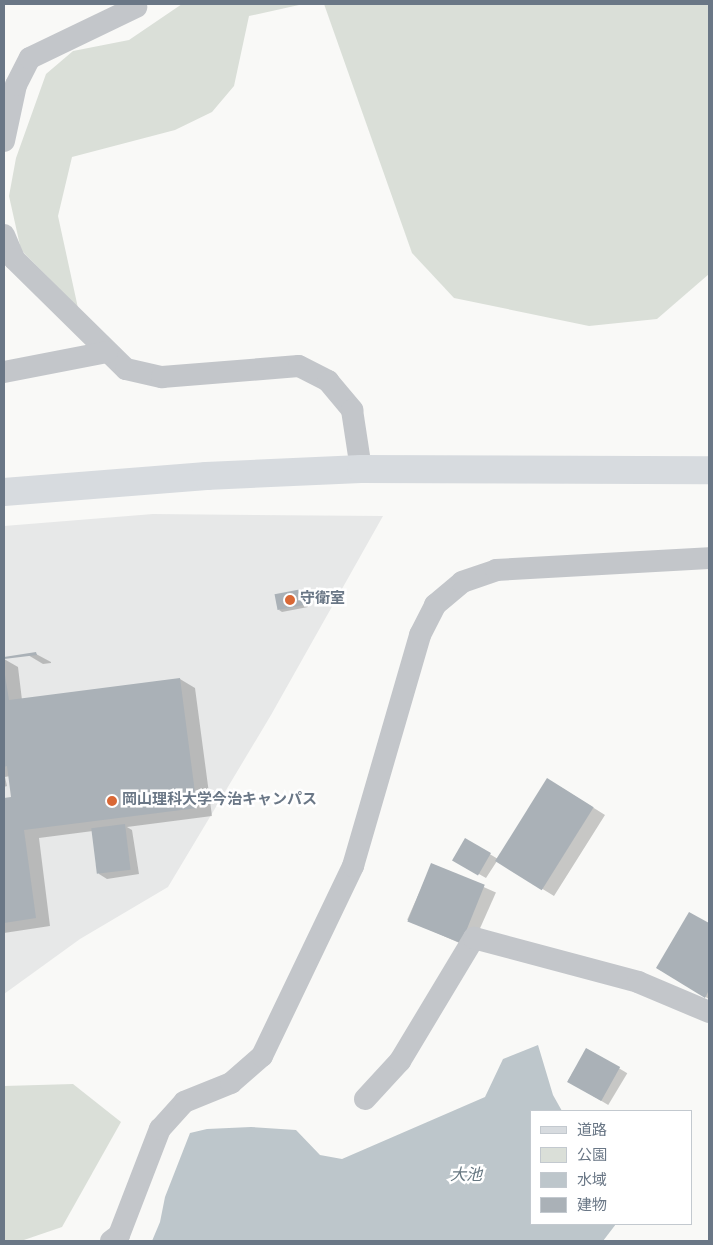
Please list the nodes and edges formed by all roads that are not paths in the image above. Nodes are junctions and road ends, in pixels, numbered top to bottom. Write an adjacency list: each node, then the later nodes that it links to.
1 (136, 8): 2 (street)
2 (4, 141)
3 (4, 235): 4 (street)
4 (108, 352): 5 (street); 6 (street)
5 (4, 372)
6 (361, 469): 7 (street); 8 (street)
7 (709, 470)
8 (4, 492)
9 (709, 558): 12 (street)
10 (709, 1012): 11 (street)
11 (365, 1099)
12 (111, 1241)

